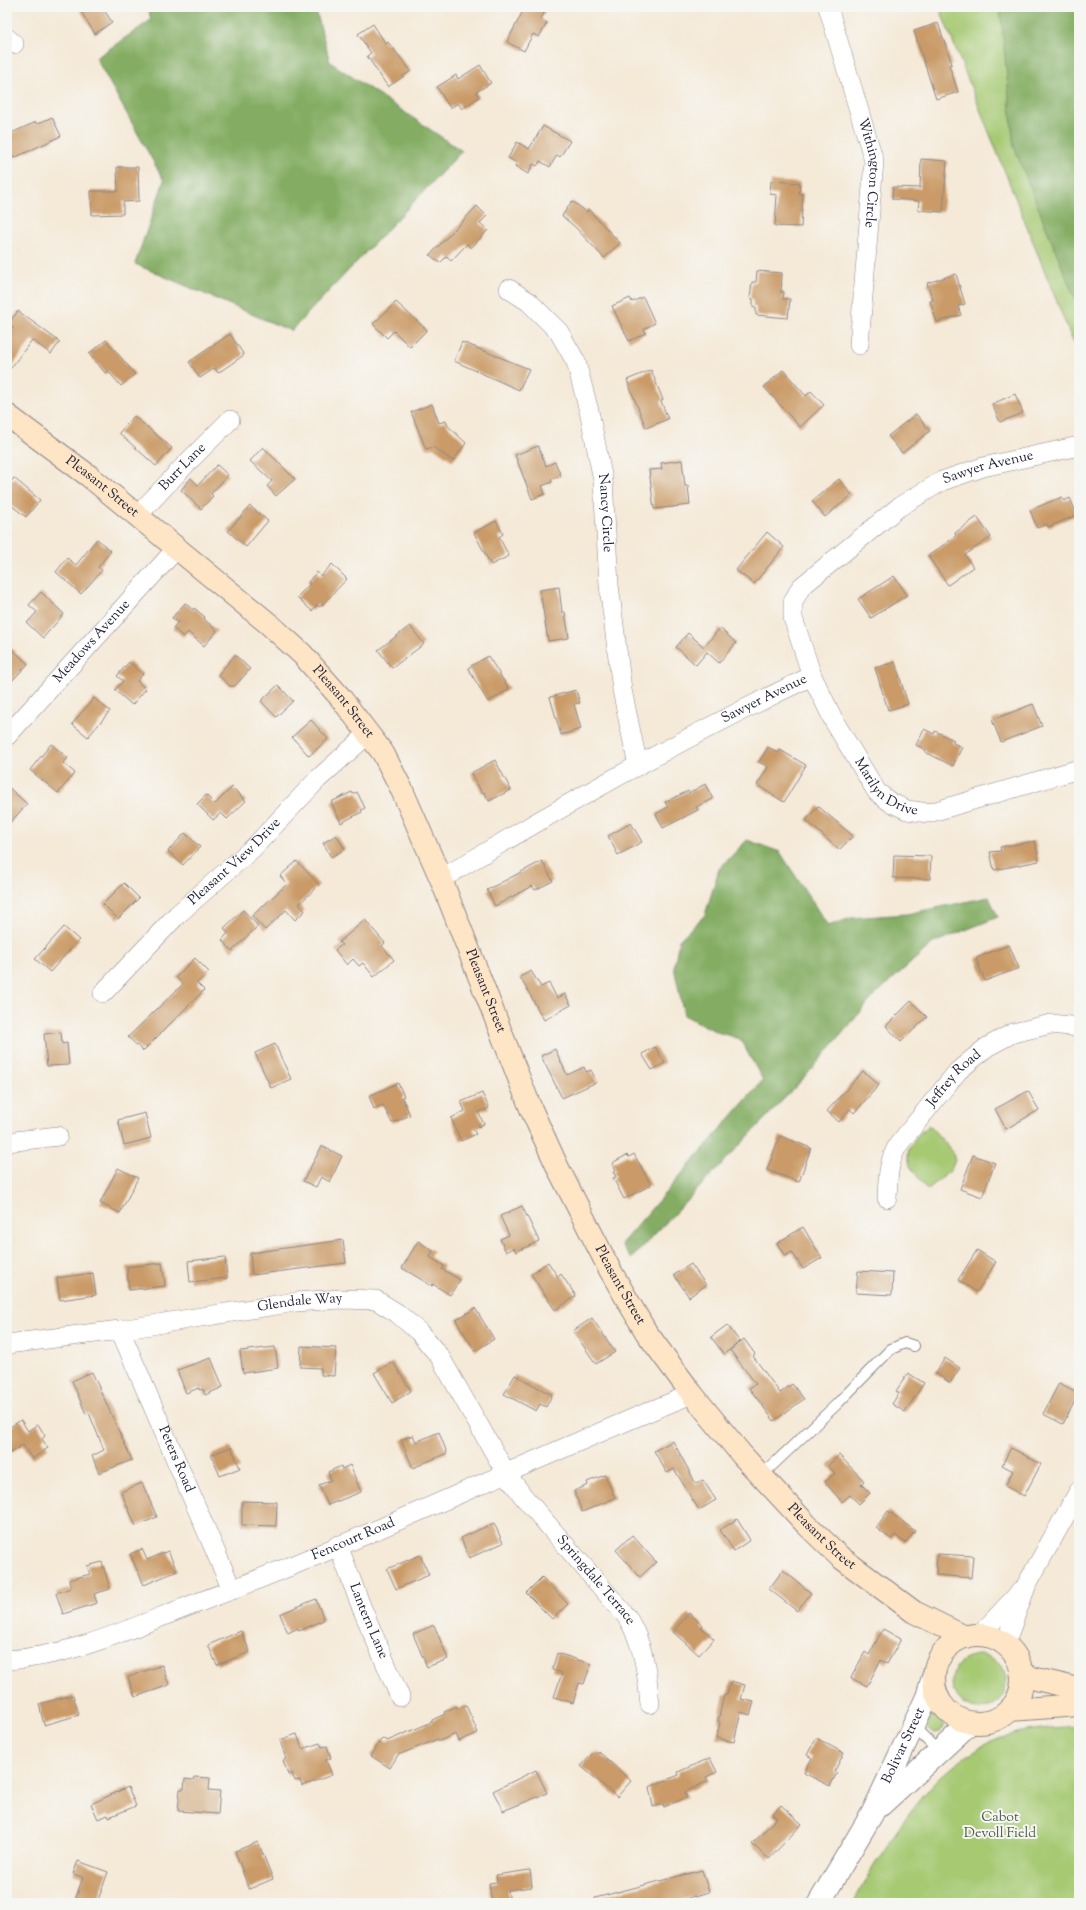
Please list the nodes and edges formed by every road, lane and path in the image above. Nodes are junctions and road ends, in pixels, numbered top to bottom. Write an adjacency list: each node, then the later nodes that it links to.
1 (828, 7): 3 (street, Withington Circle)
2 (509, 289): 12 (street, Nancy Circle)
3 (859, 345)
4 (7, 415): 7 (main road, Pleasant Street)
5 (230, 420): 7 (street, Burr Lane)
6 (1079, 446): 9 (street, Sawyer Avenue)
7 (138, 516): 8 (main road, Pleasant Street)
8 (177, 548): 10 (main road, Pleasant Street); 11 (street, Meadows Avenue)
9 (812, 676): 12 (street, Sawyer Avenue); 13 (street, Marilyn Drive)
10 (368, 734): 14 (main road, Pleasant Street); 15 (street, Pleasant View Drive)
11 (7, 736)
12 (638, 766): 14 (street, Sawyer Avenue)
13 (1079, 769)
14 (441, 878): 23 (main road, Pleasant Street)
15 (103, 993)
16 (1079, 1027): 19 (street, Jeffrey Road)
17 (58, 1136): 18 (street)
18 (7, 1142)
19 (887, 1198)
20 (120, 1330): 21 (street, Glendale Way); 24 (street, Glendale Way); 29 (street, Peters Road)
21 (7, 1344)
22 (914, 1346): 25 (lane)
23 (692, 1394): 24 (street, Fencourt Road); 25 (main road, Pleasant Street)
24 (506, 1473): 27 (street, Fencourt Road); 38 (street, Springdale Terrace)
25 (761, 1476): 30 (main road, Pleasant Street)
26 (1079, 1491): 28 (street)
27 (338, 1545): 29 (street, Fencourt Road); 37 (street, Lantern Lane)
28 (1027, 1584): 31 (street); 32 (street)
29 (232, 1590): 33 (street, Fencourt Road)
30 (914, 1612): 31 (main road, Pleasant Street); 34 (main road, Pleasant Street)
31 (972, 1636): 32 (main road); 34 (main road)
32 (1005, 1644): 35 (main road)
33 (7, 1660)
34 (937, 1666): 41 (main road); 42 (street, Bolivar Street)
35 (1021, 1671): 36 (main road); 40 (main road)
36 (1079, 1689)
37 (400, 1698)
38 (650, 1704)
39 (1079, 1705): 40 (main road)
40 (1009, 1710): 41 (main road)
41 (970, 1722): 43 (street, Bolivar Street)
42 (913, 1726): 43 (lane); 44 (street, Bolivar Street)
43 (938, 1751): 44 (street, Bolivar Street)
44 (872, 1814): 45 (street, Bolivar Street)
45 (819, 1903)

